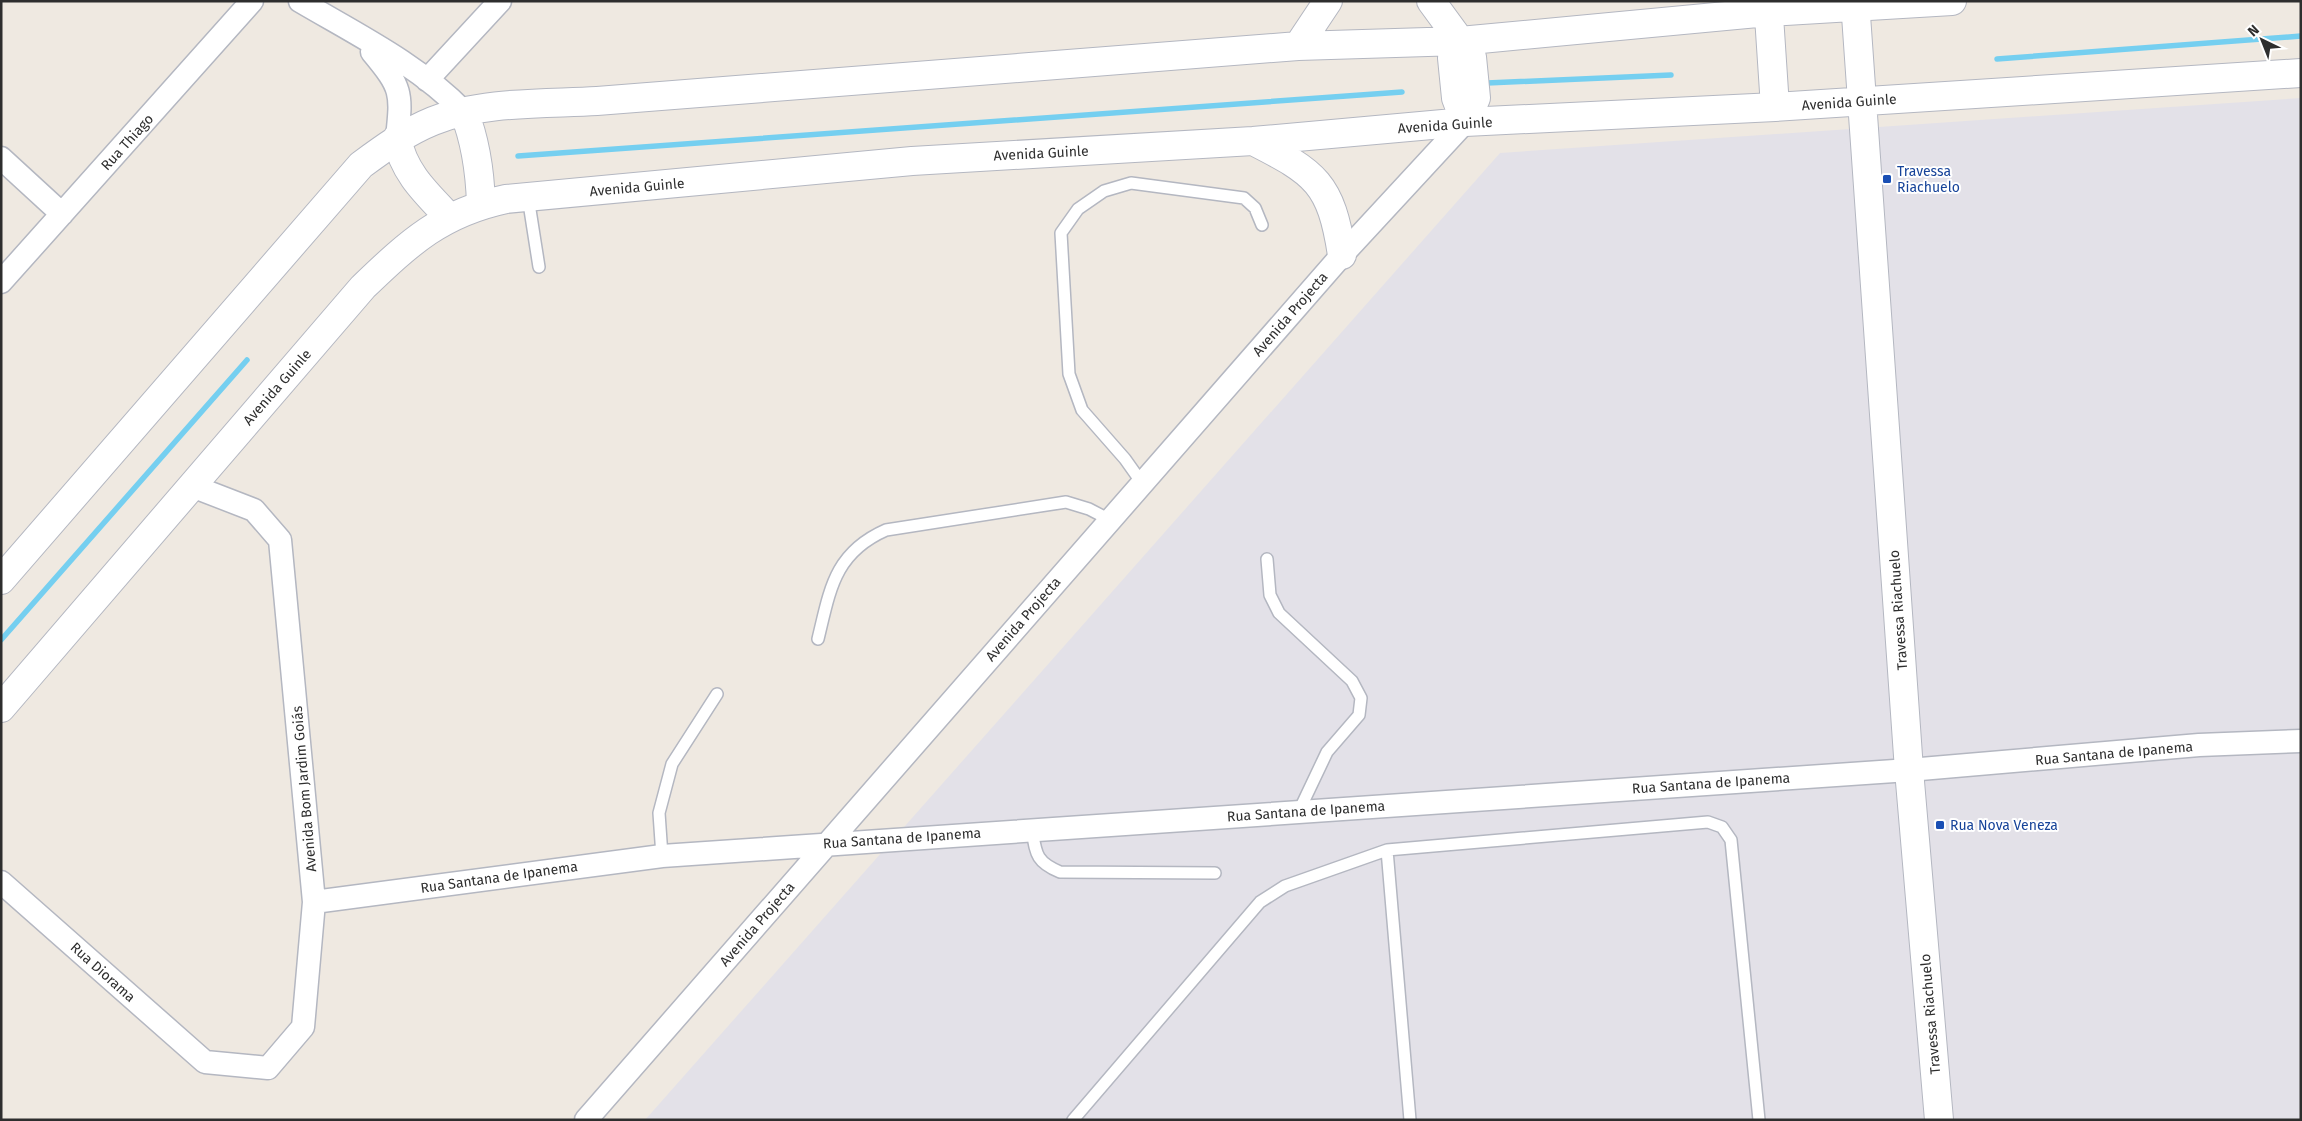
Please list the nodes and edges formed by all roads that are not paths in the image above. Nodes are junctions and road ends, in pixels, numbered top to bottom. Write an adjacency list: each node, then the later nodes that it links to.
1 (252, 1): 23 (street, Rua Thiago)
2 (300, 1): 9 (street)
3 (500, 1): 13 (street)
4 (1328, 1): 11 (street)
5 (1431, 1): 10 (street)
6 (1952, 1): 7 (street)
7 (1855, 4): 8 (street); 14 (street, Travessa Riachuelo)
8 (1768, 7): 10 (street); 15 (street)
9 (357, 34): 13 (street); 18 (street)
10 (1460, 41): 11 (street); 17 (street)
11 (1298, 46): 16 (street)
12 (2301, 73): 14 (street, Avenida Guinle)
13 (426, 80): 16 (street)
14 (1862, 101): 15 (street, Avenida Guinle); 38 (street, Travessa Riachuelo)
15 (1774, 107): 17 (street, Avenida Guinle)
16 (464, 112): 18 (street); 22 (street)
17 (1465, 122): 19 (street, Avenida Guinle); 26 (street, Avenida Projecta)
18 (397, 138): 24 (street); 33 (street)
19 (1253, 141): 21 (street, Avenida Guinle); 26 (street)
20 (1, 158): 23 (street)
21 (528, 197): 22 (street, Avenida Guinle); 27 (lane)
22 (481, 204): 24 (street, Avenida Guinle)
23 (62, 214): 28 (street, Rua Thiago)
24 (449, 217): 30 (street, Avenida Guinle)
25 (1262, 225): 29 (lane)
26 (1342, 255): 29 (street, Avenida Projecta)
27 (539, 267)
28 (1, 282)
29 (1142, 483): 31 (street, Avenida Projecta)
30 (192, 486): 36 (street, Avenida Guinle); 46 (street, Avenida Bom Jardim Goiás)
31 (1110, 520): 34 (lane); 41 (street, Avenida Projecta)
32 (1267, 559): 39 (lane)
33 (1, 580)
34 (818, 639)
35 (717, 694): 43 (lane)
36 (1, 708)
37 (2301, 741): 38 (street, Rua Santana de Ipanema)
38 (1910, 770): 39 (street, Rua Santana de Ipanema); 52 (street, Travessa Riachuelo)
39 (1299, 811): 40 (street, Rua Santana de Ipanema)
40 (1032, 830): 41 (street, Rua Santana de Ipanema); 44 (lane)
41 (827, 844): 43 (street, Rua Santana de Ipanema); 48 (street, Avenida Projecta)
42 (1387, 850): 49 (lane); 50 (lane); 51 (lane)
43 (662, 856): 46 (street, Rua Santana de Ipanema)
44 (1215, 873)
45 (1, 882): 47 (street, Rua Diorama)
46 (314, 902): 47 (street, Avenida Bom Jardim Goiás)
47 (205, 1062)
48 (586, 1120)
49 (1073, 1120)
50 (1410, 1120)
51 (1759, 1120)
52 (1939, 1120)

